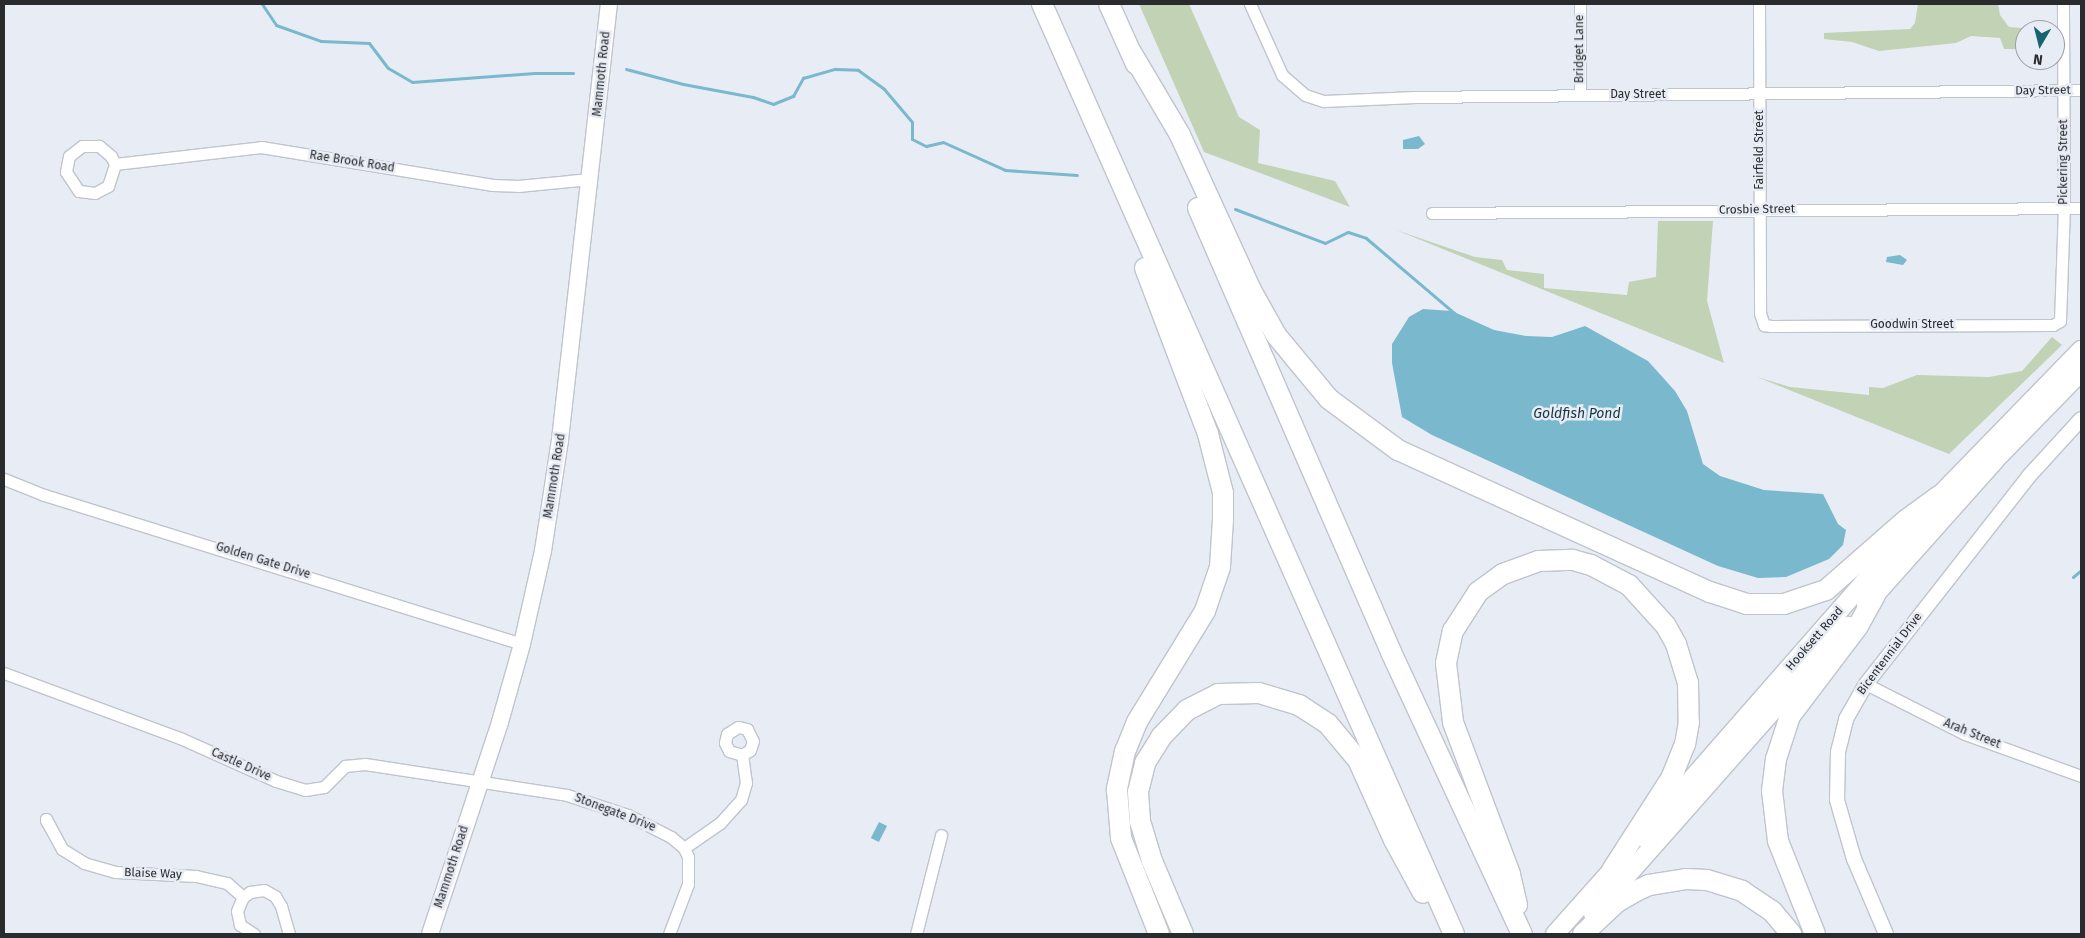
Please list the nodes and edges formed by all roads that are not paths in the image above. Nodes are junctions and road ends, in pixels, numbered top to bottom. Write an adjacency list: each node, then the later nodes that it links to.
1 (609, 4): 14 (main road, Mammoth Road)
2 (1042, 4): 15 (highway)
3 (1109, 4): 8 (highway)
4 (1250, 4): 12 (street, Day Street)
5 (1580, 4): 12 (street, Bridget Lane)
6 (1759, 4): 11 (street, Fairfield Street)
7 (2063, 4): 9 (street, Pickering Street)
8 (1131, 52): 26 (highway); 48 (highway)
9 (2063, 90): 10 (street, Day Street); 11 (street, Day Street); 16 (street, Pickering Street)
10 (2081, 90)
11 (1760, 94): 12 (street, Day Street); 18 (street, Fairfield Street)
12 (1580, 95)
13 (114, 164): 13 (street); 14 (street, Rae Brook Road)
14 (590, 179): 28 (main road, Mammoth Road)
15 (1127, 196): 44 (highway); 47 (highway)
16 (2064, 207): 17 (street, Crosbie Street); 18 (street, Crosbie Street); 20 (street, Pickering Street)
17 (2081, 208)
18 (1761, 210): 19 (street, Crosbie Street); 21 (street, Fairfield Street)
19 (1432, 213)
20 (2060, 321): 21 (street, Goodwin Street)
21 (1764, 325)
22 (2081, 350): 26 (main road, Hooksett Road)
23 (2081, 372): 27 (main road, Hooksett Road)
24 (2081, 418): 30 (street, Bicentennial Drive)
25 (4, 479): 28 (street, Golden Gate Drive)
26 (1939, 496): 37 (main road, Hooksett Road)
27 (1875, 595): 50 (main road, Hooksett Road); 53 (highway)
28 (522, 644): 33 (main road, Mammoth Road)
29 (4, 673): 33 (street, Castle Drive)
30 (1866, 684): 32 (street, Arah Street); 54 (street, Bicentennial Drive)
31 (742, 755): 35 (street)
32 (2081, 776)
33 (480, 782): 35 (street, Stonegate Drive); 41 (main road, Mammoth Road)
34 (941, 835): 43 (street)
35 (684, 848): 42 (street)
36 (62, 849): 38 (street, Blaise Way)
37 (1612, 870): 48 (highway); 49 (main road, Hooksett Road)
38 (243, 897): 39 (street); 40 (street)
39 (254, 934)
40 (289, 934)
41 (430, 934)
42 (669, 934)
43 (916, 934)
44 (1159, 934)
45 (1183, 934): 46 (highway)
46 (1447, 934)
47 (1454, 934)
48 (1522, 934)
49 (1555, 934)
50 (1576, 934)
51 (1584, 934): 52 (highway)
52 (1791, 934)
53 (1816, 934)
54 (1886, 934)

